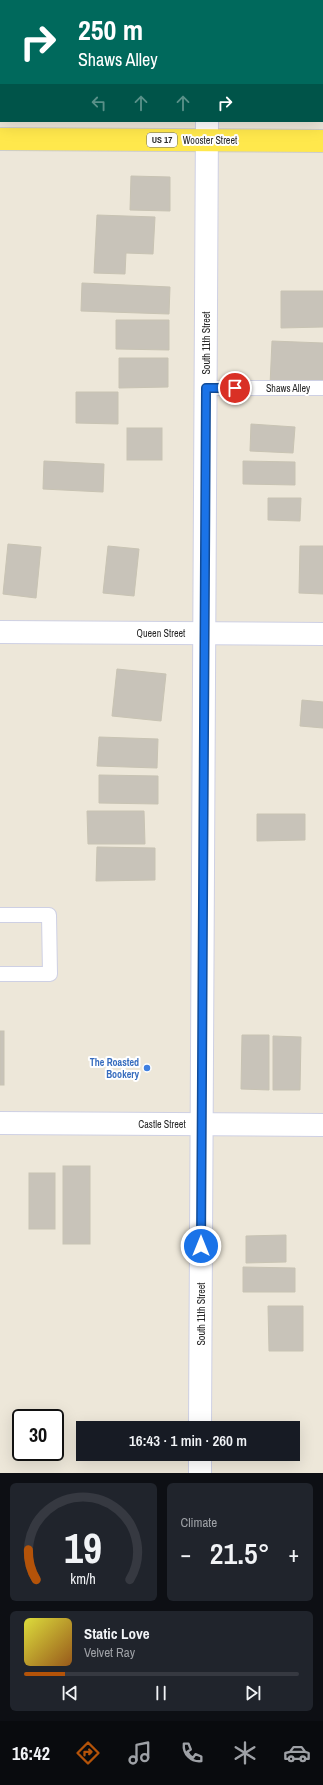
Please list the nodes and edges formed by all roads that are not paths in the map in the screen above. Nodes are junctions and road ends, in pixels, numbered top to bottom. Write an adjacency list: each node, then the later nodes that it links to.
1 (207, 130): 2 (main road, Wooster Street / US 17); 3 (main road, Wooster Street / US 17); 4 (street, South 11th Street)
2 (0, 139)
3 (323, 141)
4 (206, 388): 5 (lane, Shaws Alley); 7 (street, South 11th Street)
5 (323, 388)
6 (0, 632): 7 (street, Queen Street)
7 (204, 633): 8 (street, Queen Street); 12 (street, South 11th Street)
8 (323, 634)
9 (0, 915): 10 (lane)
10 (0, 974)
11 (0, 1123): 12 (street, Castle Street)
12 (202, 1124): 13 (street, Castle Street); 14 (street, South 11th Street)
13 (323, 1125)
14 (200, 1421)
15 (200, 1461): 16 (street)
16 (200, 1473)

